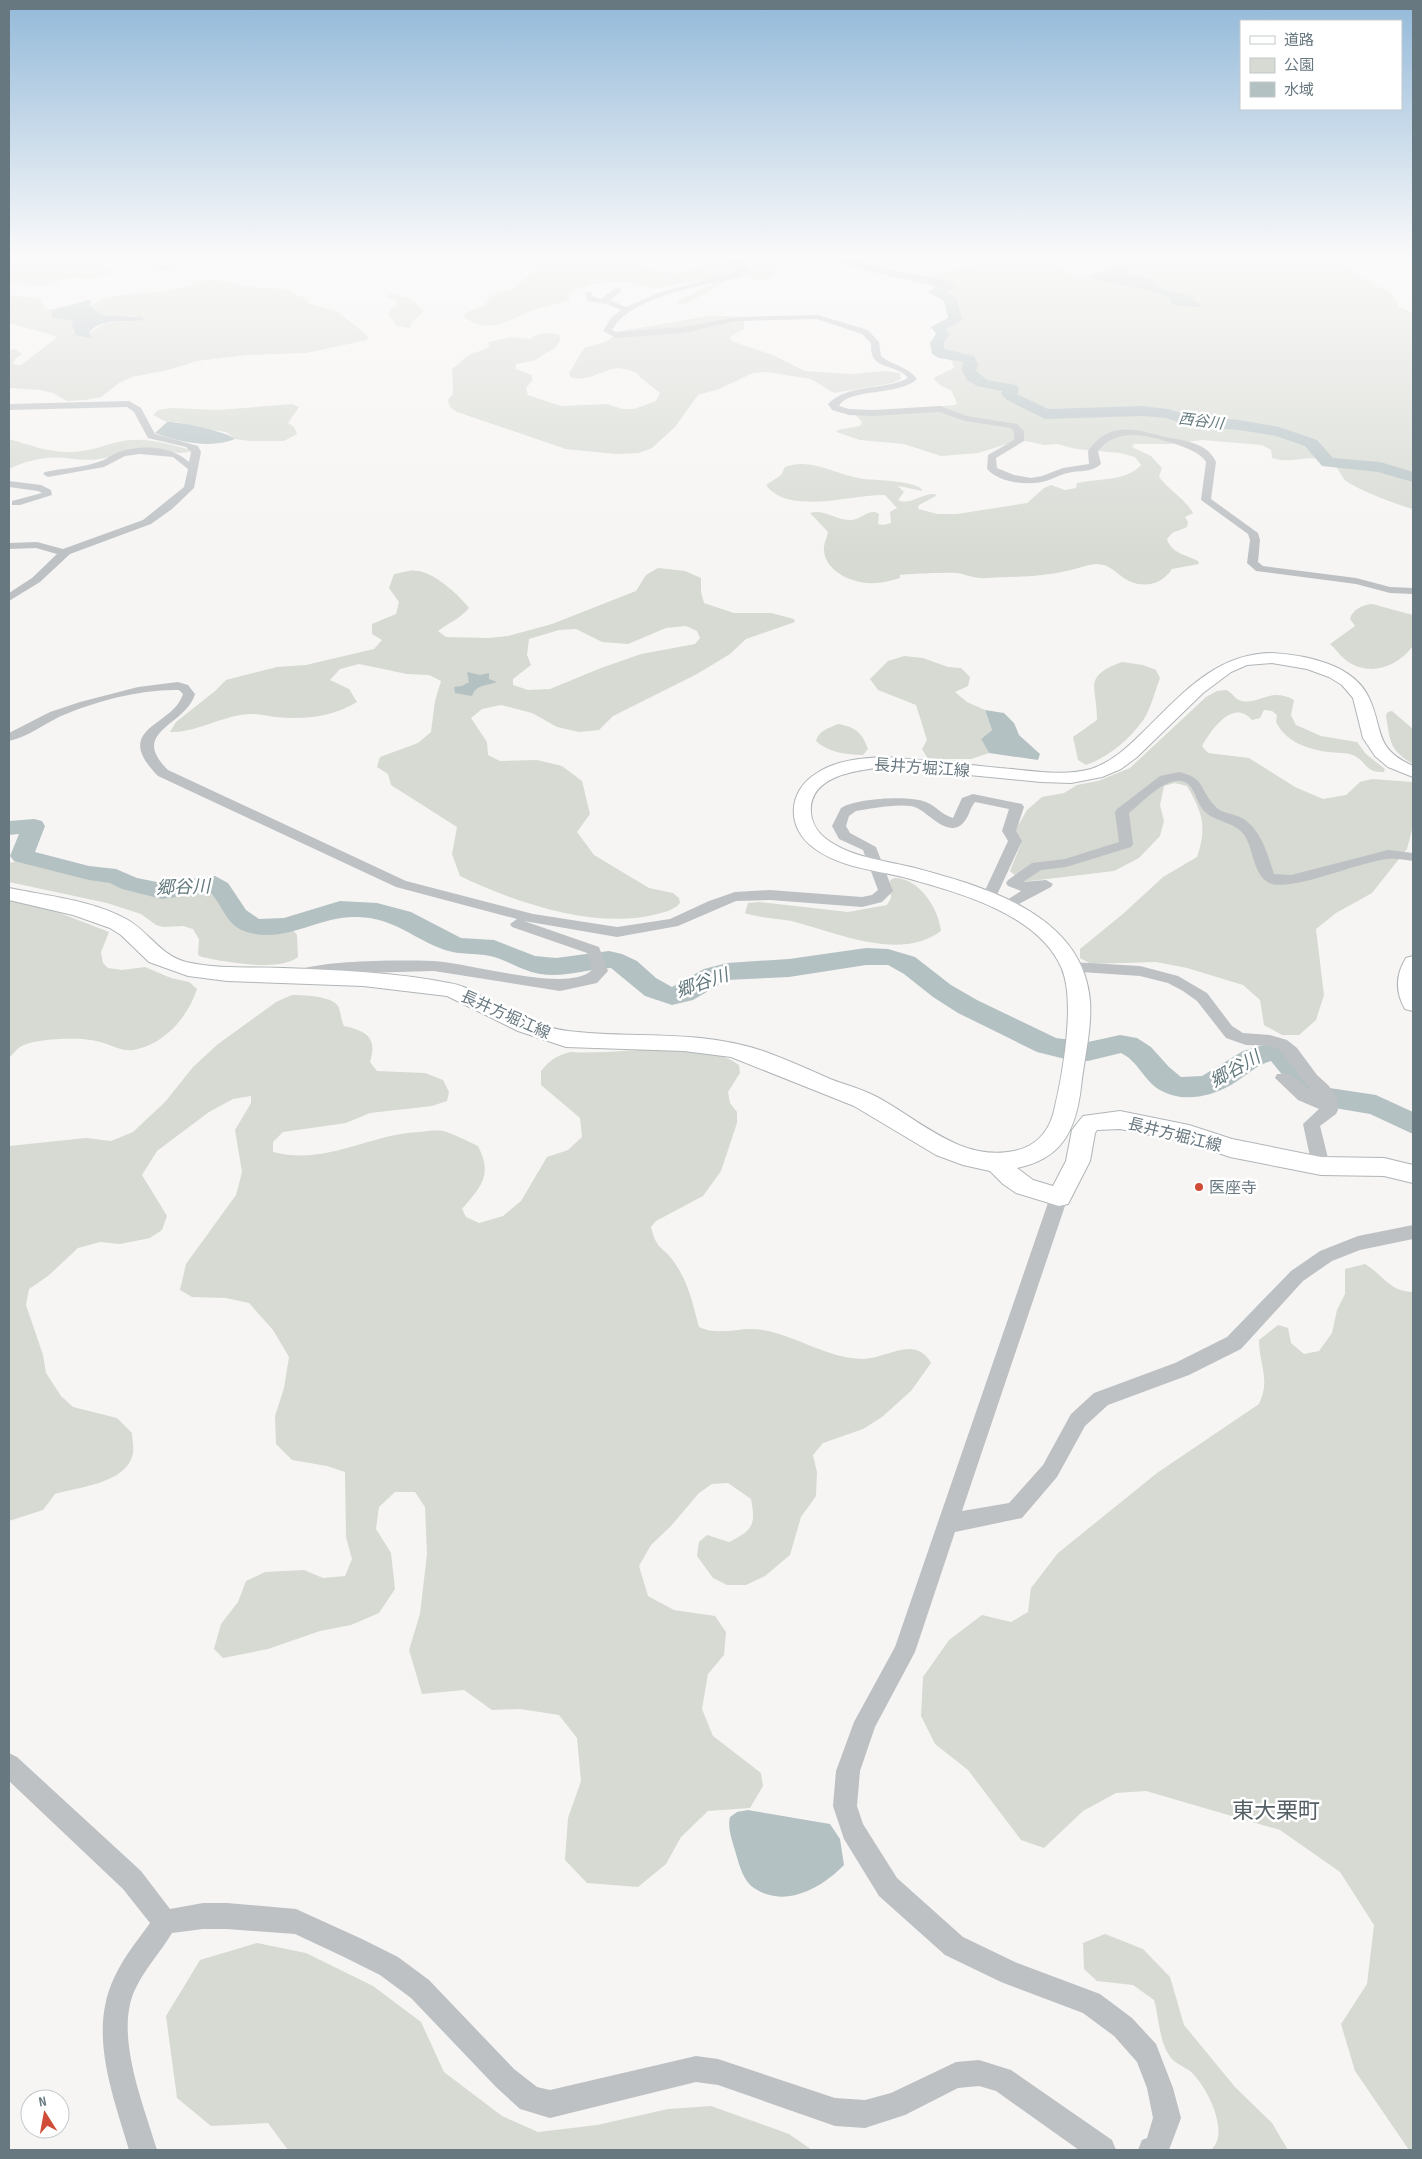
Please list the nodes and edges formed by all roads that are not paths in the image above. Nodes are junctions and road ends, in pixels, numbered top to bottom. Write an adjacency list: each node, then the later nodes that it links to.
1 (876, 356): 9 (street)
2 (9, 407): 3 (street)
3 (194, 466): 4 (street); 8 (street)
4 (48, 474)
5 (9, 484): 6 (street)
6 (16, 504)
7 (9, 546): 8 (street)
8 (64, 553): 10 (street)
9 (1413, 591)
10 (9, 598)
11 (9, 736): 17 (street)
12 (1413, 772): 14 (main road, 長井方堀江線)
13 (1413, 857): 16 (street)
14 (876, 865): 16 (main road, 長井方堀江線); 16 (street); 17 (street)
15 (9, 894): 20 (main road, 長井方堀江線)
16 (997, 901): 19 (main road, 長井方堀江線)
17 (474, 904): 20 (street)
18 (1413, 963): 21 (main road)
19 (1071, 967): 23 (street); 24 (main road, 長井方堀江線)
20 (292, 976): 24 (main road, 長井方堀江線)
21 (1413, 1004)
22 (1283, 1078): 23 (street)
23 (1330, 1106): 25 (street)
24 (997, 1163): 27 (main road)
25 (1321, 1166): 26 (main road, 長井方堀江線); 27 (main road, 長井方堀江線)
26 (1413, 1174)
27 (1060, 1197): 29 (street)
28 (1413, 1232): 29 (street)
29 (950, 1523): 34 (street)
30 (9, 1765): 31 (street)
31 (165, 1922): 32 (street); 33 (street)
32 (143, 2150)
33 (1102, 2150)
34 (1152, 2150)

